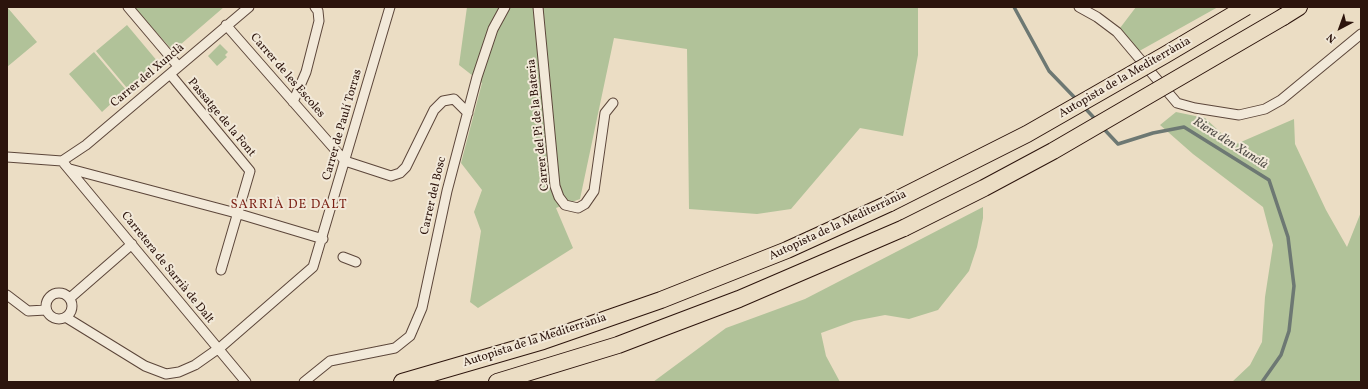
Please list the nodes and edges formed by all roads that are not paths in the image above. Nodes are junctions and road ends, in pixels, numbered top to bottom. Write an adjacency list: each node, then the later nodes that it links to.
1 (128, 7): 12 (street)
2 (249, 7): 10 (street, Carrer del Xunclà)
3 (315, 7): 14 (street)
4 (390, 7): 19 (street, Carrer de Paulí Torras)
5 (504, 7): 16 (street)
6 (538, 7): 15 (street, Carrer del Pi de la Bateria)
7 (1079, 7): 11 (street)
8 (1246, 7): 34 (highway, Autopista de la Mediterrània, bridge)
9 (1299, 7): 35 (highway, bridge)
10 (226, 25): 12 (street, Carrer del Xunclà); 14 (street, Carrer de les Escoles)
11 (1361, 34)
12 (178, 66): 13 (street, Carrer del Xunclà)
13 (170, 74): 18 (street, Carrer del Xunclà); 21 (street, Passatge de la Font)
14 (294, 102): 19 (street, Carrer de les Escoles)
15 (613, 103)
16 (468, 113): 19 (street); 33 (street, Carrer del Bosc)
17 (7, 157): 18 (street)
18 (62, 161): 20 (street, Carretera de Sarrià de Dalt)
19 (345, 161): 22 (street, Carrer de Paulí Torras)
20 (70, 169): 21 (street); 23 (street, Carretera de Sarrià de Dalt)
21 (236, 213): 22 (street); 26 (street, Passatge de la Font)
22 (323, 239): 31 (street, Carrer de Paulí Torras)
23 (132, 244): 28 (street); 31 (street, Carretera de Sarrià de Dalt)
24 (343, 257): 25 (street)
25 (356, 262)
26 (221, 270)
27 (7, 295): 29 (street)
28 (70, 298): 29 (street); 30 (street)
29 (46, 310): 30 (street)
30 (67, 318): 31 (street, Carrer de Paulí Torras)
31 (217, 348): 32 (street, Carretera de Sarrià de Dalt)
32 (246, 382)
33 (304, 382)
34 (402, 382)
35 (496, 382)

